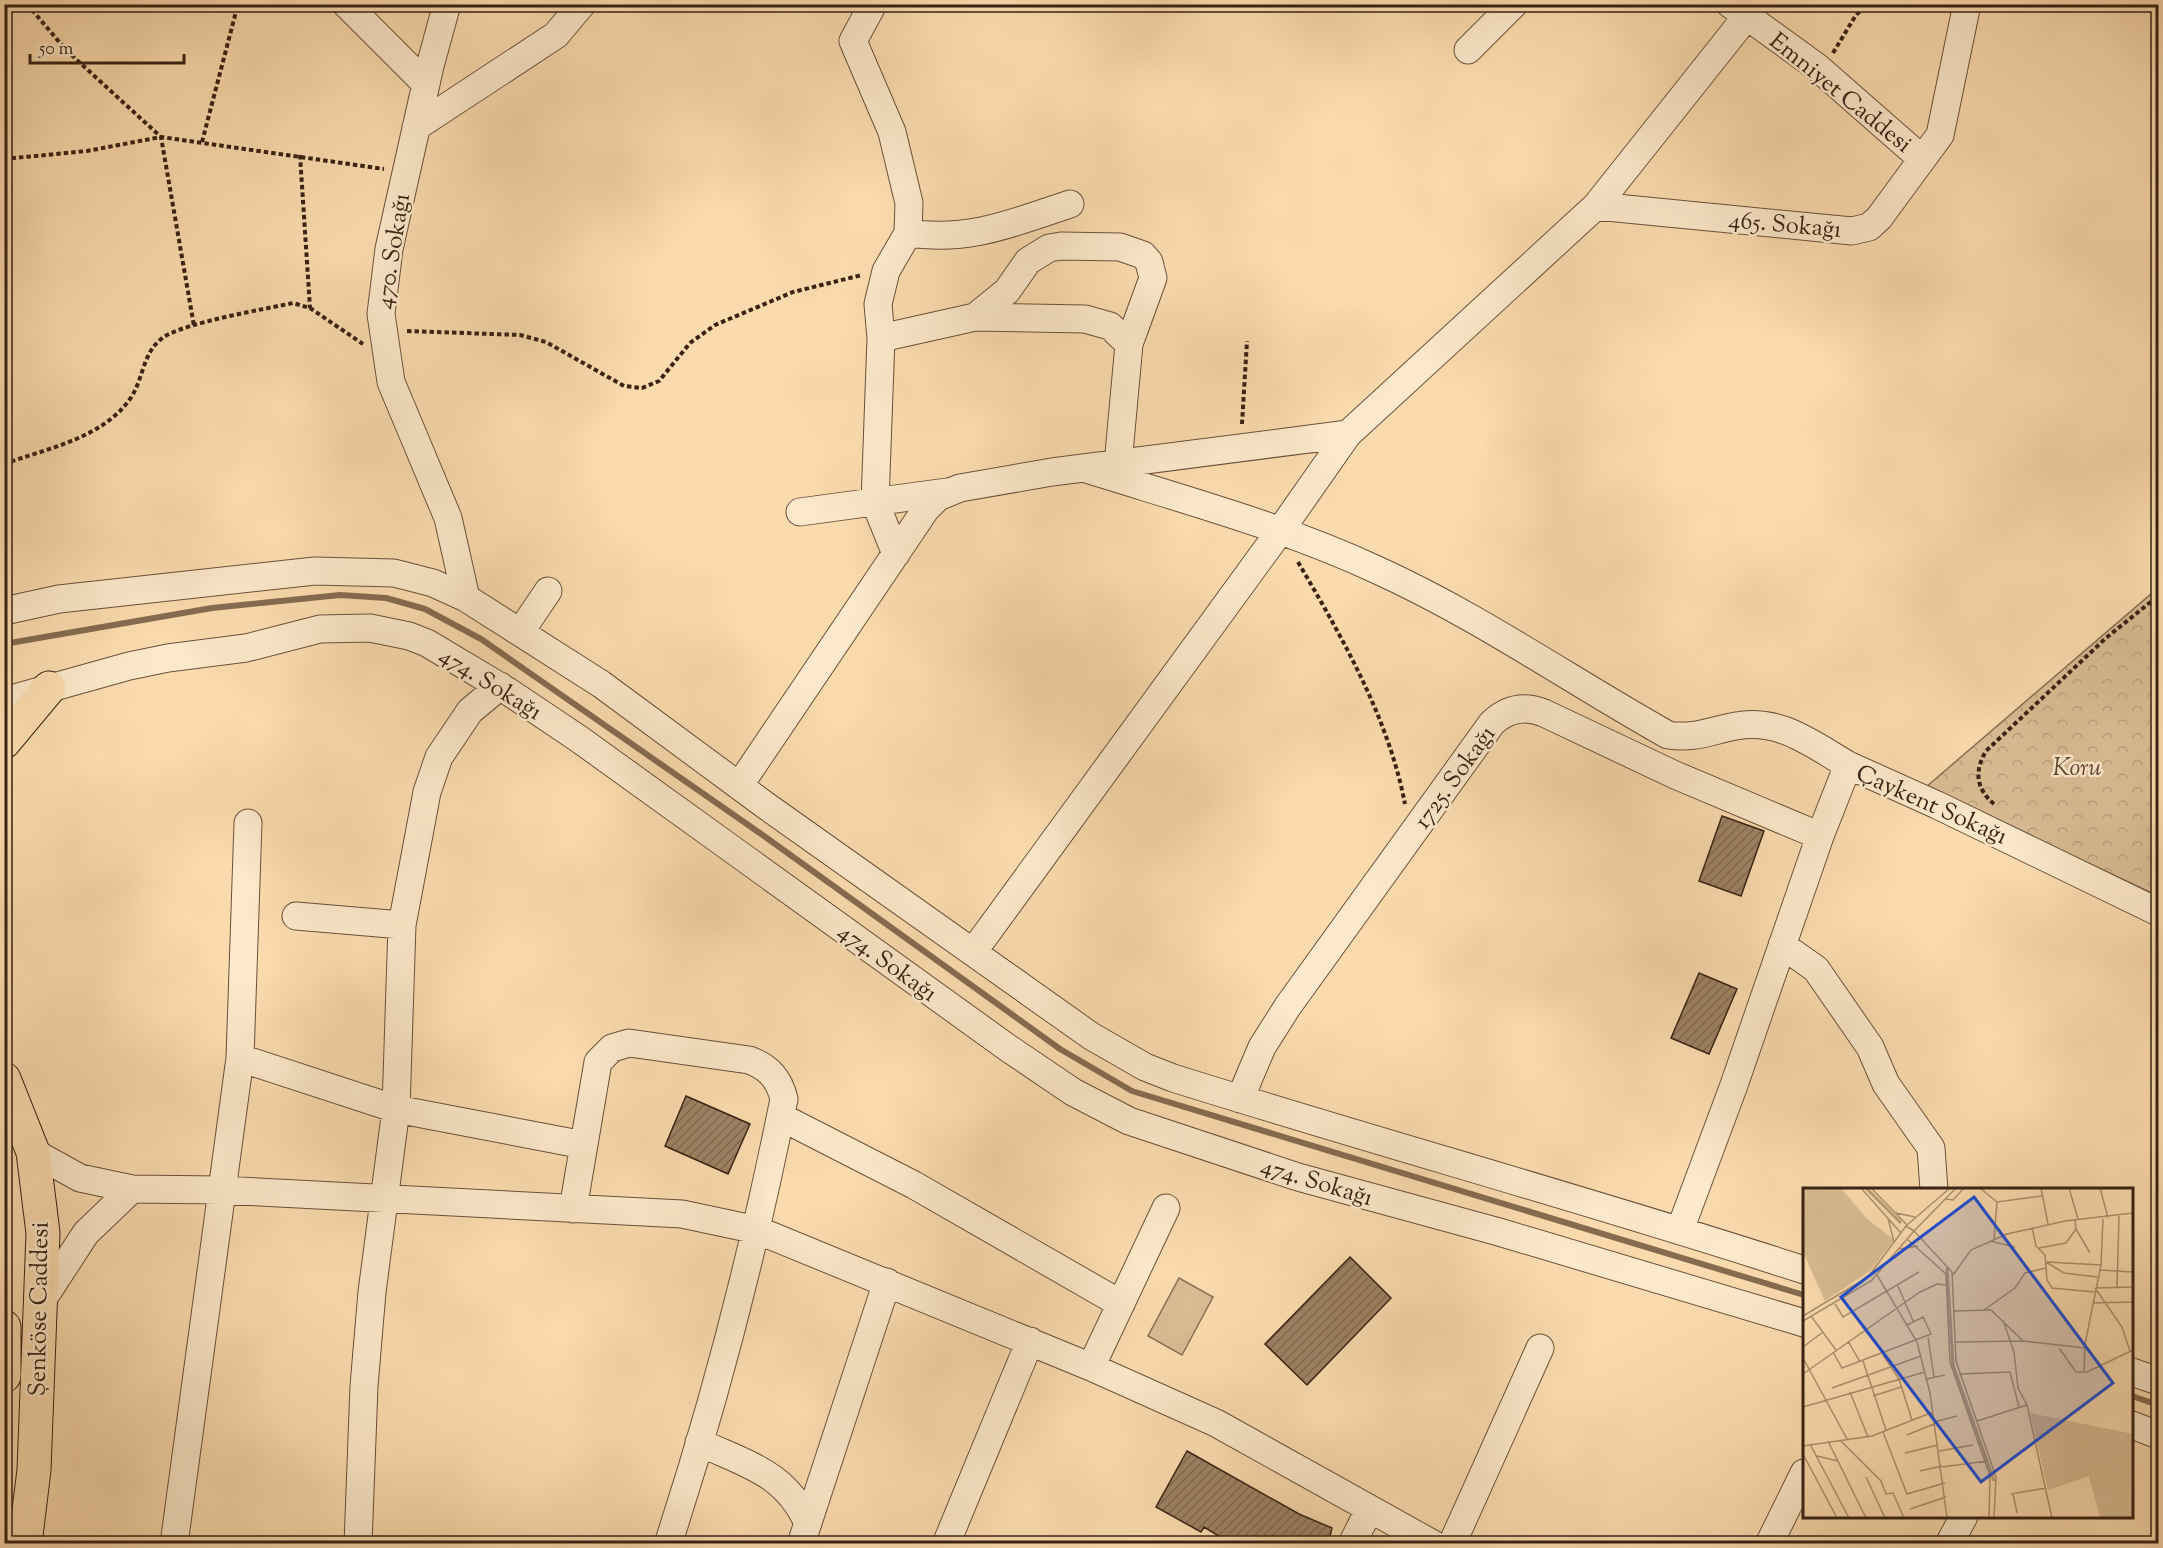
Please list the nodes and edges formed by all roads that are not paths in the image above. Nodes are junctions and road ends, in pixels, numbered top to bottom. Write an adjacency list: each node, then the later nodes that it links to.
1 (346, 4): 9 (street)
2 (447, 4): 9 (street, 470. Sokağı)
3 (582, 4): 10 (street)
4 (873, 4): 14 (street)
5 (1514, 4): 8 (street)
6 (1967, 4): 11 (street, 465. Sokağı)
7 (1739, 10): 11 (street, Emniyet Caddesi); 13 (street)
8 (1468, 50)
9 (426, 84): 10 (street, 470. Sokağı)
10 (416, 127): 27 (street, 470. Sokağı)
11 (1923, 159): 13 (street, 465. Sokağı)
12 (1070, 204): 14 (street)
13 (1596, 206): 18 (street)
14 (908, 233): 16 (street)
15 (975, 317): 16 (street); 17 (street); 17 (street)
16 (881, 338): 22 (street)
17 (1129, 344): 19 (street)
18 (1348, 434): 19 (street); 24 (street)
19 (1118, 464): 20 (street)
20 (1083, 468): 21 (street); 24 (street)
21 (948, 492): 22 (street); 25 (street)
22 (875, 502): 23 (street); 25 (street)
23 (800, 512)
24 (1280, 531): 34 (street); 42 (street)
25 (896, 554): 35 (street)
26 (548, 591): 29 (street)
27 (466, 598): 28 (street); 29 (street)
28 (4, 611)
29 (521, 631): 35 (street)
30 (500, 686): 31 (street, 474. Sokağı); 40 (street); 62 (street, 474. Sokağı)
31 (49, 688): 32 (street, 474. Sokağı); 33 (main road)
32 (4, 701)
33 (4, 742)
34 (1848, 765): 37 (street, Çaykent Sokağı); 38 (street, Çaykent Sokağı)
35 (739, 786): 42 (street)
36 (248, 823): 43 (street)
37 (1820, 836): 41 (street, Çaykent Sokağı); 45 (street, 1725. Sokağı)
38 (2158, 912)
39 (296, 916): 40 (street)
40 (402, 925): 46 (street)
41 (1782, 945): 50 (street); 57 (street, Çaykent Sokağı)
42 (973, 952): 45 (street)
43 (240, 1058): 46 (street); 52 (street)
44 (4, 1079): 49 (main road, Şenköse Caddesi)
45 (1240, 1099): 57 (street)
46 (396, 1108): 48 (street); 53 (street)
47 (781, 1116): 48 (street); 56 (street); 61 (street)
48 (584, 1145): 55 (street)
49 (33, 1152): 51 (street); 60 (main road, Şenköse Caddesi)
50 (1934, 1188)
51 (132, 1189): 52 (street); 60 (street)
52 (221, 1190): 53 (street); 78 (street)
53 (383, 1199): 55 (street); 79 (street)
54 (1166, 1208): 61 (street)
55 (573, 1209): 56 (street)
56 (757, 1230): 59 (street); 72 (street)
57 (1680, 1230): 58 (street)
58 (1803, 1270)
59 (887, 1282): 64 (street); 76 (street)
60 (41, 1302): 77 (main road, Şenköse Caddesi)
61 (1121, 1304): 66 (street)
62 (1803, 1323)
63 (4, 1327): 68 (main road, Şenköse Caddesi)
64 (1030, 1341): 66 (street); 81 (street)
65 (1540, 1348): 84 (street)
66 (1091, 1367): 74 (street)
67 (2133, 1372): 69 (street)
68 (4, 1376)
69 (2158, 1381)
70 (2133, 1425): 71 (street)
71 (2158, 1436)
72 (699, 1442): 76 (street); 80 (street)
73 (1803, 1475): 85 (street)
74 (1369, 1510): 82 (street); 83 (street)
75 (1963, 1518): 86 (street)
76 (804, 1533)
77 (25, 1544)
78 (174, 1544)
79 (358, 1544)
80 (668, 1544)
81 (946, 1544)
82 (1352, 1544)
83 (1433, 1544)
84 (1452, 1544)
85 (1769, 1544)
86 (1949, 1544)

